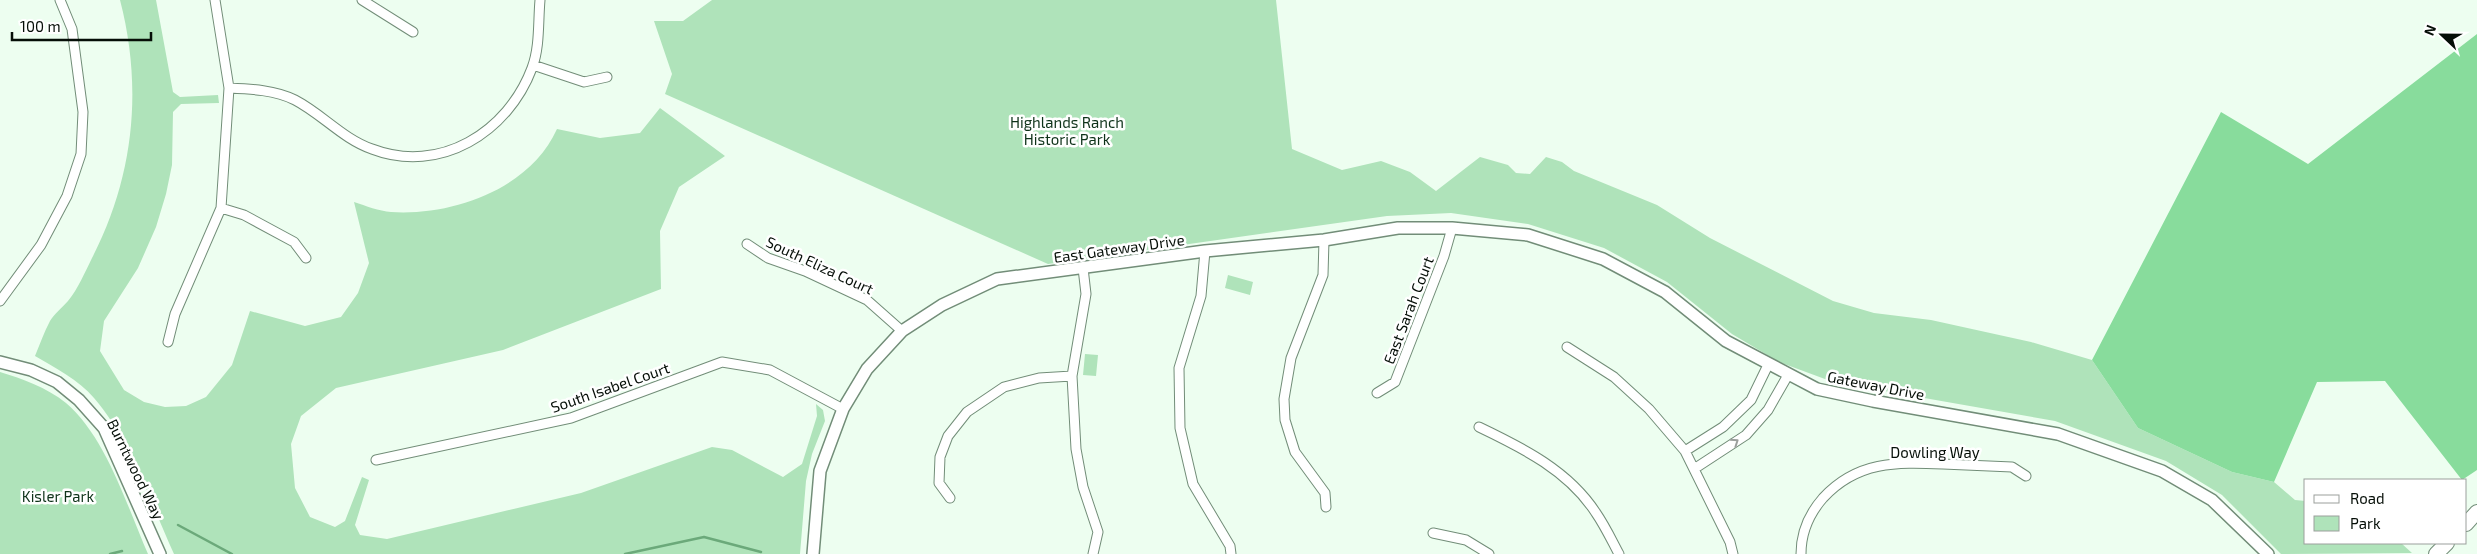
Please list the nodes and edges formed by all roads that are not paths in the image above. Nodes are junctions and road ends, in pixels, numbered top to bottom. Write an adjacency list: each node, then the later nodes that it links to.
1 (60, 0): 16 (street)
2 (215, 0): 8 (street)
3 (362, 0): 5 (street)
4 (540, 0): 6 (street)
5 (413, 32)
6 (533, 65): 7 (street); 8 (street)
7 (607, 77)
8 (229, 88): 9 (street)
9 (221, 208): 14 (street); 18 (street)
10 (1452, 228): 11 (street, East Gateway Drive); 21 (street, Gateway Drive); 24 (street, East Sarah Court)
11 (1324, 240): 13 (street, East Gateway Drive); 32 (street)
12 (748, 244): 17 (street, South Eliza Court)
13 (1205, 251): 15 (street, East Gateway Drive); 40 (street)
14 (306, 258)
15 (1083, 268): 17 (street, East Gateway Drive); 23 (street)
16 (0, 301)
17 (902, 331): 25 (street, East Gateway Drive)
18 (168, 342)
19 (1567, 348): 27 (street)
20 (0, 362): 37 (street, Burntwood Way)
21 (1768, 365): 22 (street, Gateway Drive); 27 (street)
22 (1788, 374): 29 (street, one-way to 22); 45 (street, Gateway Drive)
23 (1072, 376): 31 (street); 39 (street)
24 (1377, 393)
25 (843, 409): 28 (street, South Isabel Court); 38 (street)
26 (1479, 427): 42 (street)
27 (1685, 451): 29 (street)
28 (376, 460)
29 (1694, 470): 43 (street)
30 (2026, 476): 44 (street, Dowling Way)
31 (950, 498)
32 (1326, 508)
33 (2477, 512): 34 (main road)
34 (2467, 523)
35 (1434, 533): 41 (street)
36 (2446, 544): 46 (main road)
37 (160, 554)
38 (813, 554)
39 (1093, 554)
40 (1231, 554)
41 (1489, 554)
42 (1619, 554)
43 (1733, 554)
44 (1801, 554)
45 (2268, 554)
46 (2436, 554)

